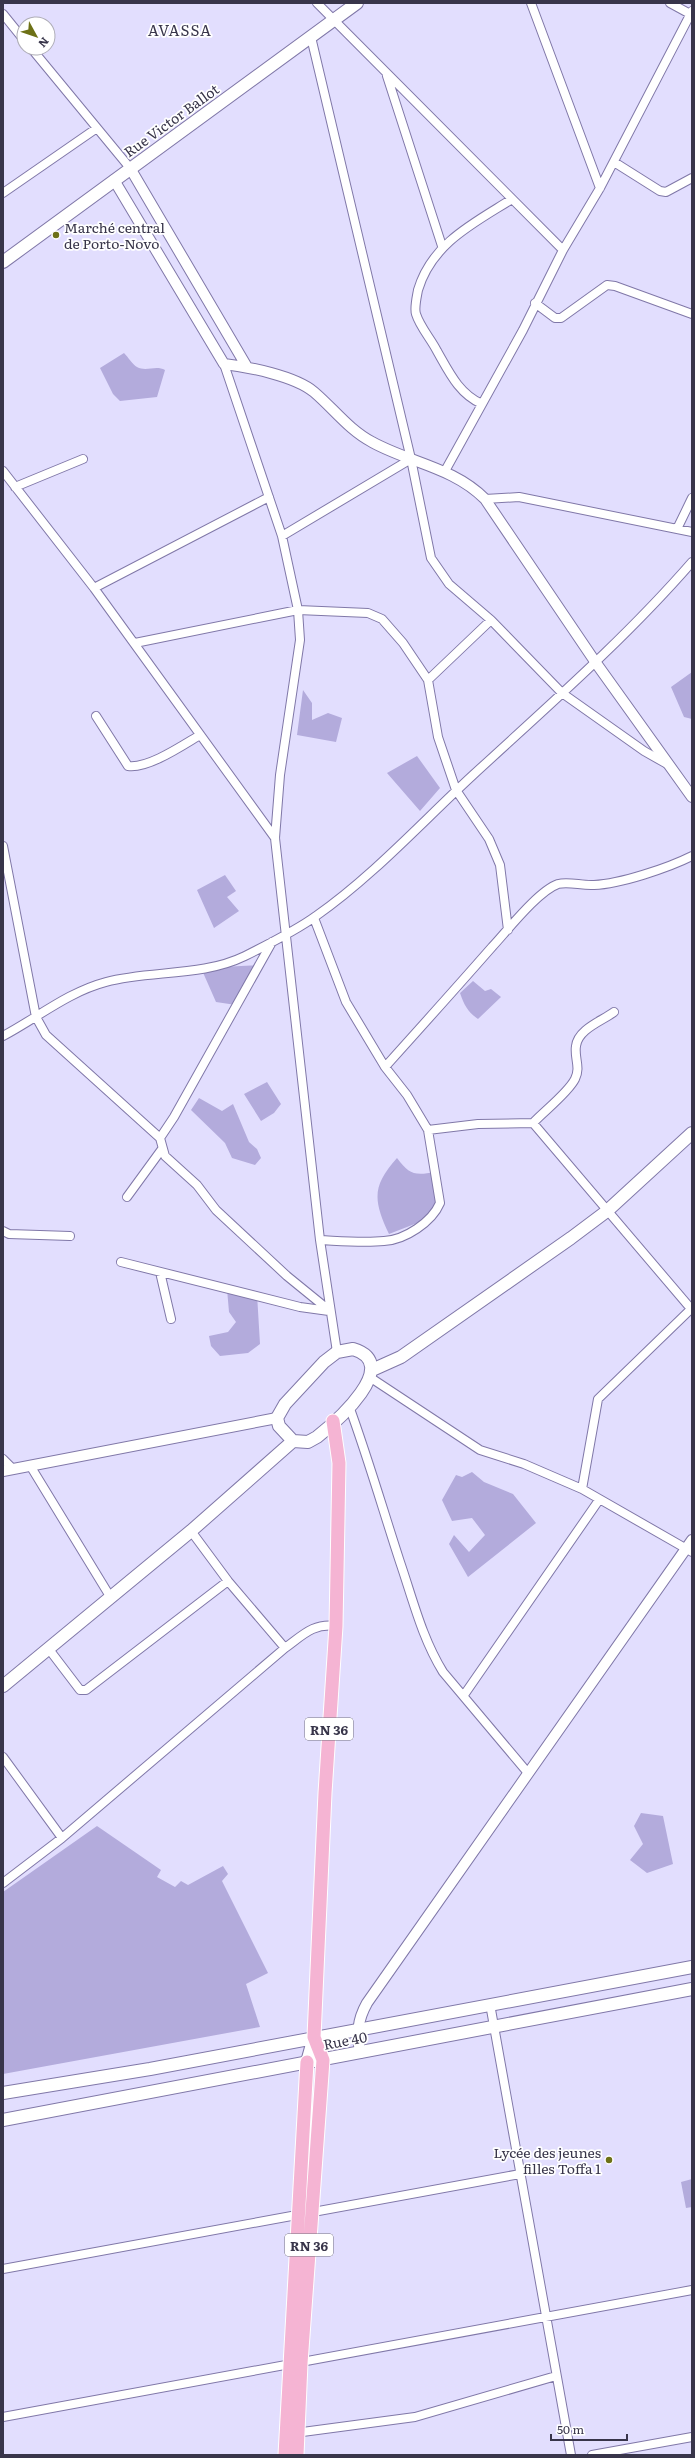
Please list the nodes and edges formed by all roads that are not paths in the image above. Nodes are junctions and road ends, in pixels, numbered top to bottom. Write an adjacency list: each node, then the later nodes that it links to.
1 (316, 3): 7 (street)
2 (357, 3): 7 (main road, Rue Victor Ballot)
3 (531, 3): 17 (street)
4 (670, 3): 5 (street)
5 (692, 13): 13 (street)
6 (3, 14): 8 (street)
7 (333, 20): 9 (main road, Rue Victor Ballot); 11 (street)
8 (16, 30)
9 (311, 37): 14 (main road, Rue Victor Ballot); 29 (street)
10 (38, 56): 12 (street)
11 (387, 74): 19 (street); 20 (street)
12 (96, 128): 14 (street); 18 (street)
13 (614, 162): 15 (street); 17 (street)
14 (130, 168): 16 (main road, Rue Victor Ballot); 26 (street)
15 (692, 178)
16 (114, 180): 22 (main road, Rue Victor Ballot); 25 (street)
17 (600, 188): 21 (street)
18 (3, 193)
19 (512, 199): 20 (street); 21 (street)
20 (442, 246): 27 (street)
21 (563, 250): 23 (street)
22 (3, 262)
23 (535, 303): 24 (street); 27 (street)
24 (692, 314)
25 (224, 364): 26 (street); 33 (street)
26 (247, 367): 29 (street)
27 (482, 404): 31 (street)
28 (83, 459): 32 (street)
29 (411, 459): 31 (street); 38 (street); 42 (street)
30 (3, 471): 32 (street)
31 (445, 471): 35 (street)
32 (15, 487): 40 (street)
33 (269, 497): 38 (street); 40 (street)
34 (692, 498): 36 (street)
35 (485, 499): 36 (street); 44 (street)
36 (677, 529): 37 (street)
37 (692, 532)
38 (282, 536): 41 (street)
39 (692, 562): 44 (street)
40 (94, 588): 43 (street)
41 (298, 610): 43 (street); 45 (street); 52 (street)
42 (491, 620): 45 (street); 46 (street)
43 (135, 643): 48 (street)
44 (596, 663): 46 (street); 49 (street)
45 (428, 680): 50 (street)
46 (562, 693): 49 (street); 50 (street)
47 (96, 716): 48 (street)
48 (200, 736): 52 (street)
49 (667, 764): 51 (street)
50 (456, 790): 55 (street); 56 (street)
51 (692, 797)
52 (275, 838): 57 (street)
53 (3, 846): 60 (street)
54 (692, 856): 56 (street)
55 (314, 918): 57 (street); 62 (street)
56 (508, 930): 62 (street)
57 (285, 934): 58 (street); 72 (street)
58 (272, 941): 60 (street); 66 (street)
59 (614, 1012): 63 (street)
60 (36, 1017): 61 (street); 66 (street)
61 (3, 1036)
62 (385, 1067): 64 (street)
63 (533, 1123): 64 (street); 69 (street)
64 (428, 1130): 72 (street)
65 (692, 1133): 69 (main road)
66 (160, 1138): 67 (street)
67 (162, 1149): 68 (street); 76 (street)
68 (128, 1197)
69 (607, 1211): 75 (street); 79 (main road)
70 (3, 1231): 71 (street)
71 (70, 1236)
72 (320, 1240): 76 (street)
73 (120, 1262): 74 (street)
74 (160, 1272): 76 (street); 77 (street)
75 (692, 1309): 88 (street)
76 (330, 1311): 78 (street)
77 (171, 1319)
78 (337, 1352): 79 (main road); 81 (main road)
79 (372, 1374): 80 (main road); 88 (street)
80 (349, 1406): 82 (main road); 98 (street)
81 (277, 1418): 83 (main road); 85 (street)
82 (334, 1421): 83 (main road); 94 (main road, RN 36)
83 (293, 1442): 90 (main road)
84 (3, 1460): 86 (street)
85 (31, 1467): 86 (street); 93 (street)
86 (13, 1469): 87 (street)
87 (3, 1471)
88 (582, 1489): 89 (street)
89 (599, 1500): 91 (street); 98 (street)
90 (191, 1531): 92 (street); 93 (main road)
91 (690, 1547): 100 (street)
92 (228, 1581): 95 (street); 96 (street)
93 (111, 1598): 95 (main road)
94 (336, 1626): 96 (street); 108 (main road, RN 36)
95 (48, 1648): 97 (main road)
96 (285, 1648): 101 (street)
97 (3, 1686)
98 (464, 1695): 100 (street)
99 (3, 1757): 101 (street)
100 (528, 1773): 107 (street)
101 (62, 1838): 102 (street)
102 (3, 1883)
103 (692, 1967): 105 (main road, Rue 40)
104 (692, 1989): 106 (main road, Rue 40)
105 (490, 2004): 106 (street); 107 (main road, Rue 40)
106 (494, 2027): 109 (main road, Rue 40); 114 (street)
107 (356, 2029): 108 (main road, Rue 40); 109 (street)
108 (314, 2036): 110 (main road, RN 36); 111 (main road, RN 36); 112 (main road, Rue 40)
109 (360, 2053): 110 (main road, Rue 40)
110 (323, 2060): 111 (main road, Rue 40); 115 (main road, RN 36)
111 (306, 2062): 113 (main road, Rue 40); 115 (main road, RN 36)
112 (3, 2093)
113 (3, 2120)
114 (520, 2174): 115 (street); 118 (street)
115 (305, 2212): 116 (street); 119 (main road, RN 36)
116 (3, 2269)
117 (692, 2290): 118 (street)
118 (546, 2318): 119 (street); 120 (street)
119 (295, 2364): 121 (street); 122 (main road, RN 36)
120 (556, 2376): 122 (street); 126 (street)
121 (3, 2417)
122 (292, 2434): 124 (main road, RN 36); 125 (main road, RN 36)
123 (692, 2437): 127 (street)
124 (285, 2455)
125 (297, 2455)
126 (571, 2455)
127 (592, 2455)

